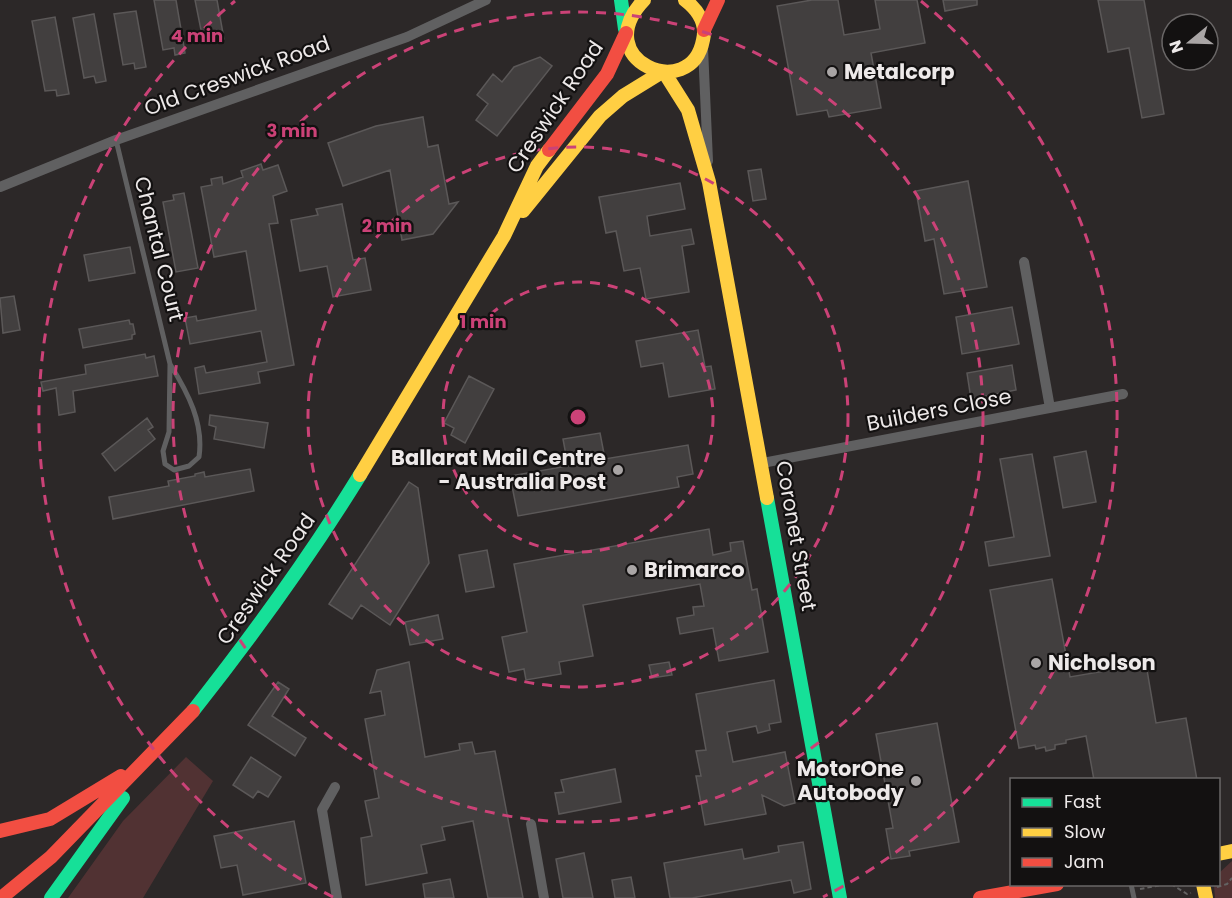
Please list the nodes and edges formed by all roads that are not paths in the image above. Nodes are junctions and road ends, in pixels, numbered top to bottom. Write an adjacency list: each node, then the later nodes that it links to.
1 (486, 0): 9 (street, Old Creswick Road)
2 (621, 0): 6 (main road)
3 (644, 0): 6 (main road, Creswick Road)
4 (685, 0): 7 (main road)
5 (718, 0): 7 (main road)
6 (626, 33): 8 (main road); 12 (main road, Creswick Road)
7 (703, 36): 8 (main road, Creswick Road); 10 (street, Coronet Street)
8 (663, 72): 10 (main road, Coronet Street); 12 (main road, Creswick Road)
9 (116, 140): 11 (street, Old Creswick Road); 14 (lane, Chantal Court)
10 (710, 182): 17 (main road, Coronet Street)
11 (0, 188)
12 (504, 236): 18 (main road, Creswick Road)
13 (1024, 262): 16 (street)
14 (170, 364): 14 (lane, Chantal Court)
15 (1123, 394): 16 (street, Builders Close)
16 (1050, 408): 17 (street, Builders Close)
17 (762, 464): 29 (main road, Coronet Street)
18 (151, 756): 21 (main road); 25 (main road, Creswick Road); 26 (main road)
19 (335, 787): 27 (street)
20 (531, 824): 28 (street)
21 (0, 831)
22 (1053, 886): 24 (main road)
23 (1132, 888): 31 (lane)
24 (1011, 896): 30 (main road)
25 (1, 898)
26 (51, 898)
27 (337, 898)
28 (544, 898)
29 (840, 898)
30 (980, 898)
31 (1134, 898)

